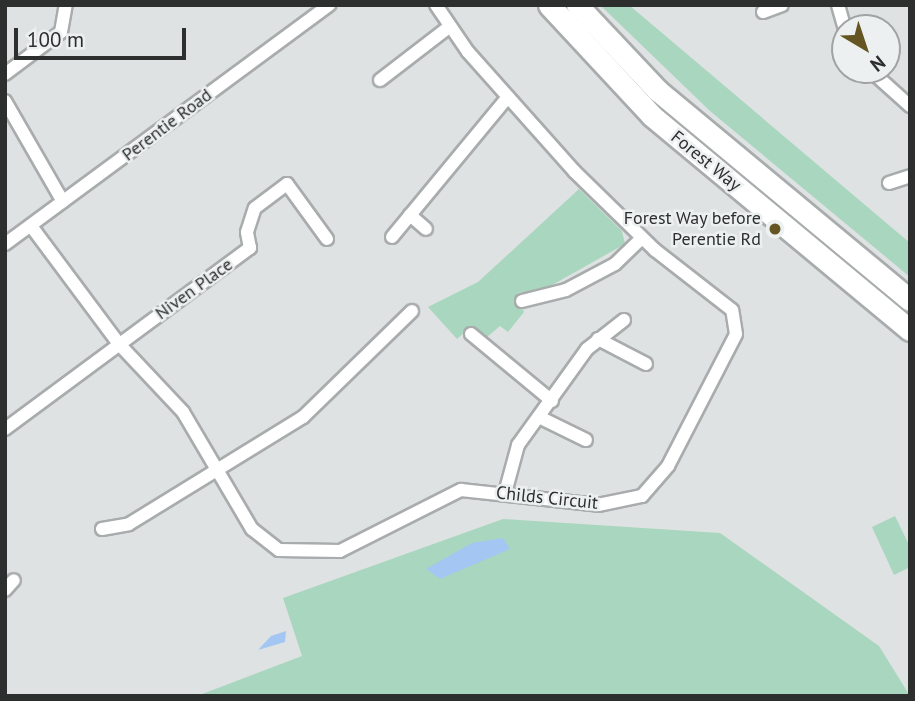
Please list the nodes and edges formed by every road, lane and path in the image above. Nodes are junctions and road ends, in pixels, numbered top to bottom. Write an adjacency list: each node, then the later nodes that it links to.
1 (66, 5): 9 (street)
2 (328, 5): 17 (street, Perentie Road)
3 (436, 5): 8 (street, Childs Circuit)
4 (549, 5): 29 (main road, Forest Way)
5 (577, 5): 25 (main road, Forest Way)
6 (782, 5): 7 (street)
7 (763, 12)
8 (450, 26): 10 (street); 12 (street, Childs Circuit)
9 (5, 74)
10 (380, 80)
11 (886, 84): 14 (street)
12 (508, 97): 18 (street); 22 (street, Childs Circuit)
13 (5, 101): 17 (street)
14 (910, 106)
15 (910, 176): 16 (street)
16 (889, 183)
17 (63, 202): 19 (street, Perentie Road)
18 (410, 215): 20 (street); 21 (street)
19 (31, 226): 24 (street, Perentie Road); 32 (street, Childs Circuit)
20 (426, 229)
21 (391, 237)
22 (642, 238): 26 (street); 39 (street, Childs Circuit)
23 (327, 239): 32 (street, Niven Place)
24 (5, 244)
25 (910, 300)
26 (522, 302)
27 (412, 311): 38 (street)
28 (624, 320): 31 (street)
29 (910, 330)
30 (471, 334): 34 (street)
31 (598, 339): 33 (street); 34 (street)
32 (119, 344): 36 (street); 38 (street, Childs Circuit)
33 (646, 365)
34 (552, 401): 35 (street)
35 (541, 418): 37 (street); 39 (street)
36 (5, 429)
37 (586, 440)
38 (216, 466): 39 (street, Childs Circuit); 40 (street)
39 (505, 493)
40 (102, 529)

